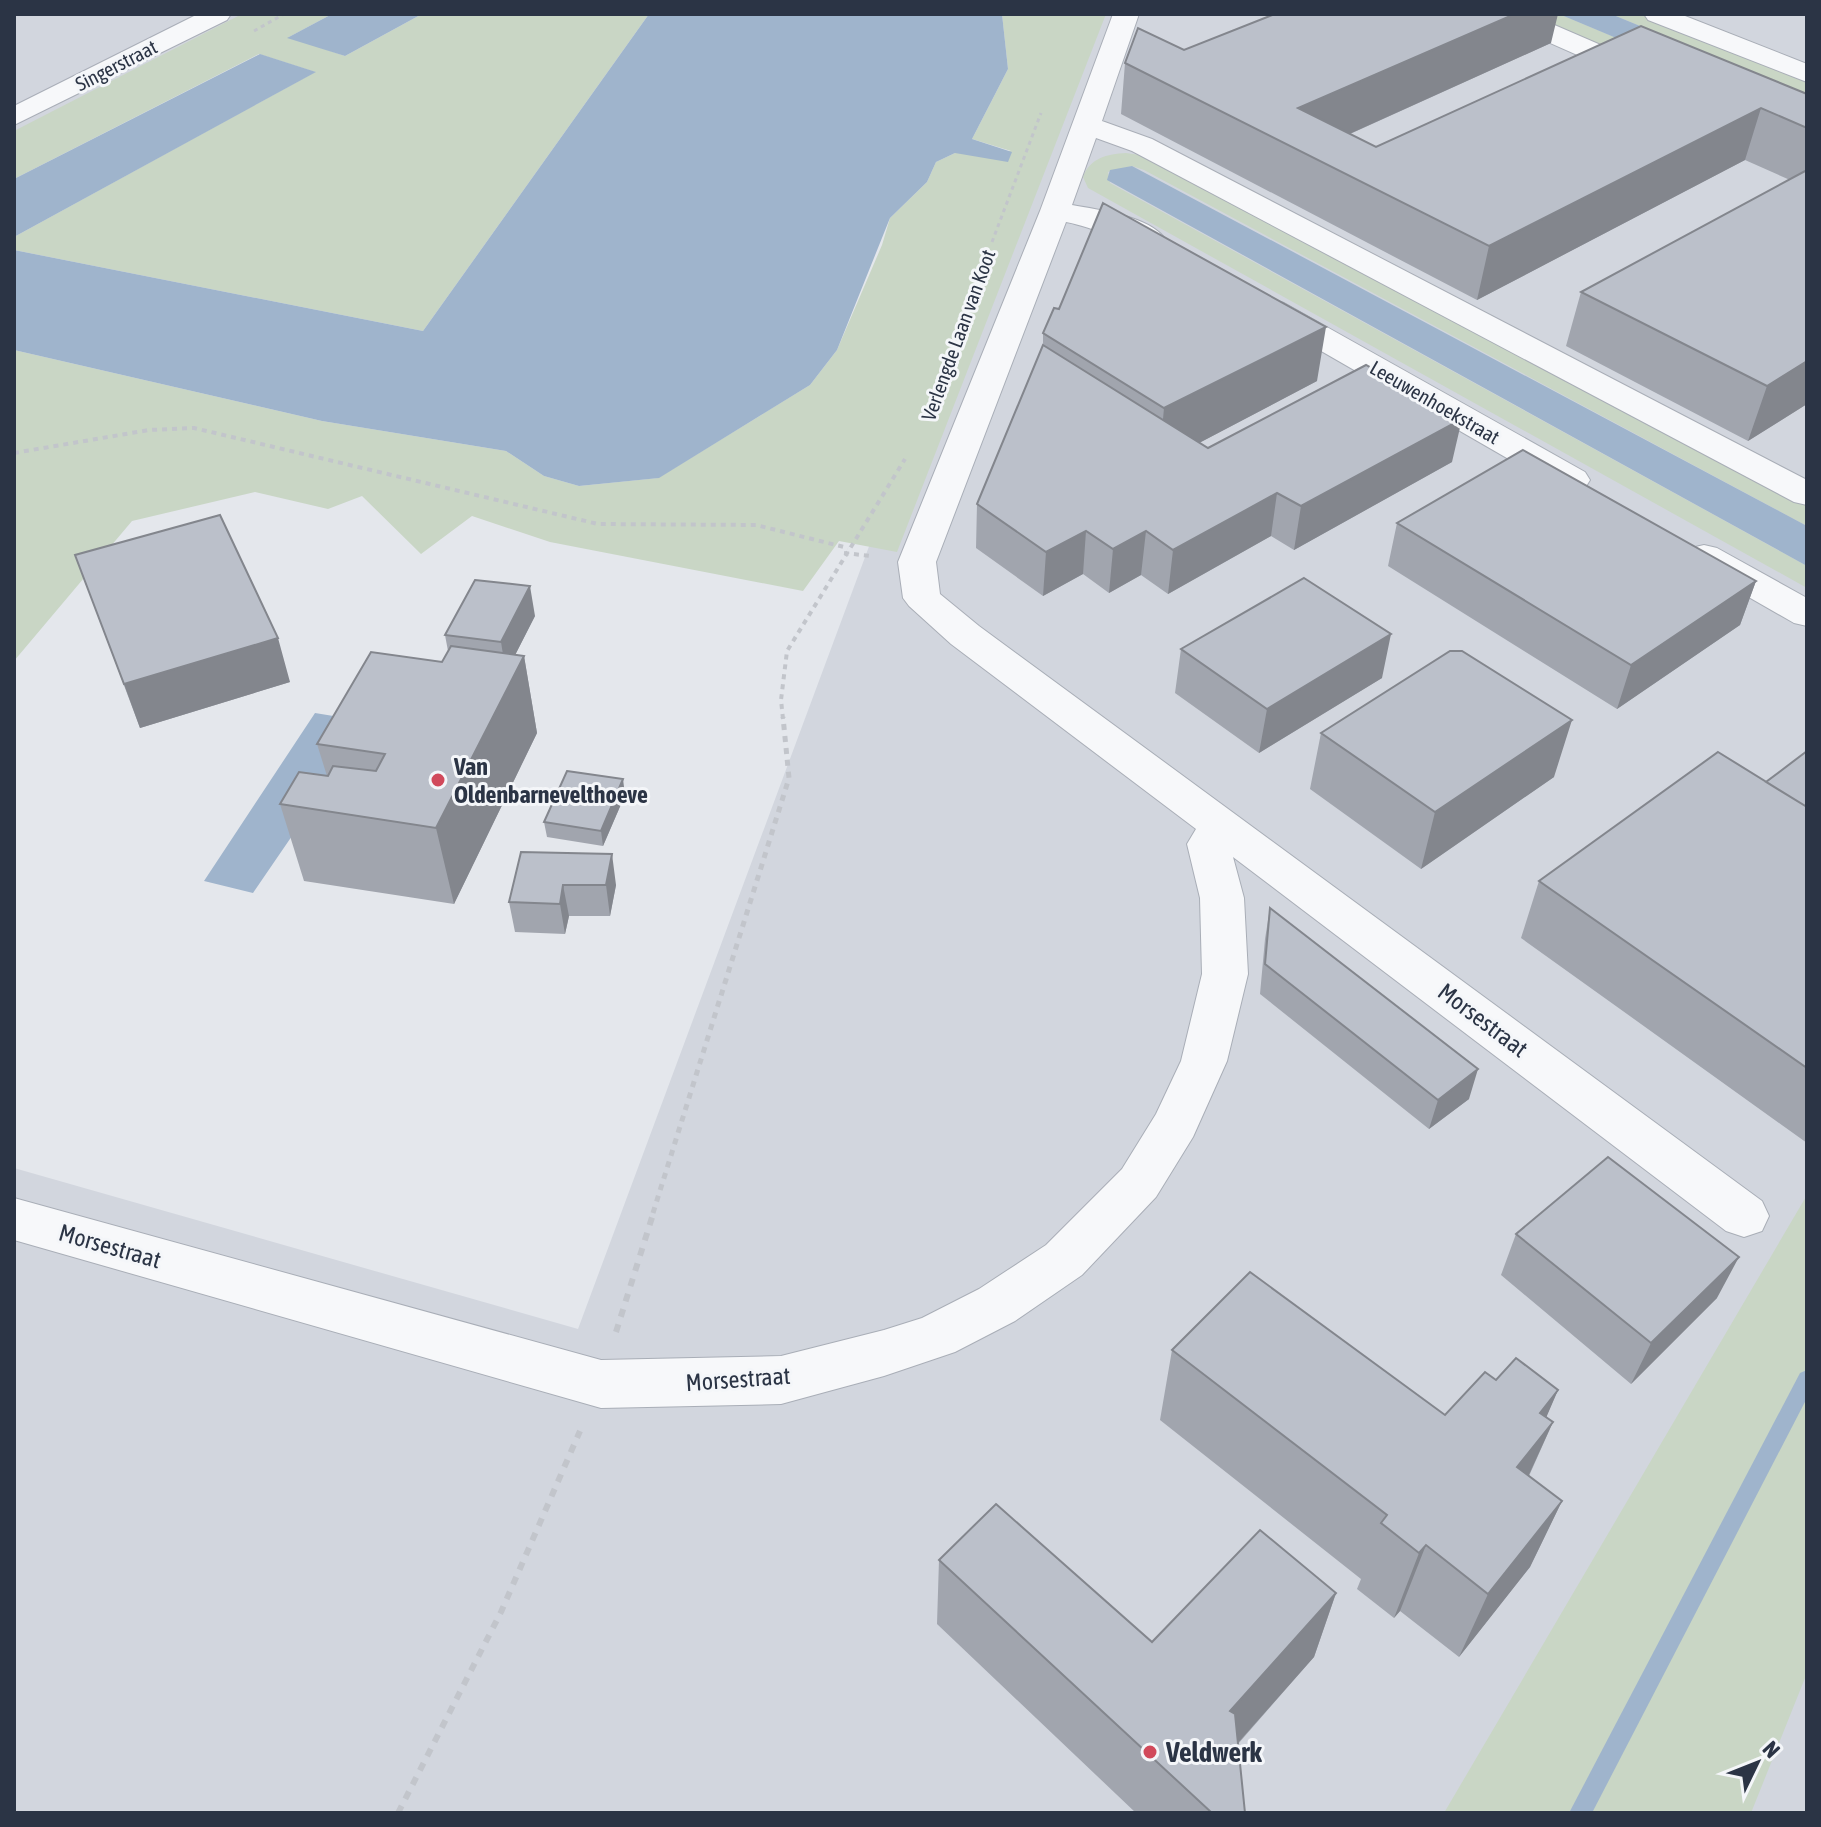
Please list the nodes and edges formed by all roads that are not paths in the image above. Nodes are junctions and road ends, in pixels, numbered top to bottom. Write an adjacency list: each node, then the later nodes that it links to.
1 (218, 14): 7 (street, Singerstraat)
2 (1126, 14): 8 (street, Verlengde Laan van Koot)
3 (1507, 14): 6 (street)
4 (1657, 14): 5 (street)
5 (1807, 74)
6 (1670, 85)
7 (14, 117)
8 (1083, 128): 9 (street, Verlengde Laan van Koot); 12 (street)
9 (1055, 211): 10 (street); 15 (street, Verlengde Laan van Koot)
10 (1174, 253)
11 (1243, 292): 13 (street, Leeuwenhoekstraat)
12 (1807, 494)
13 (1601, 497)
14 (1683, 544): 16 (street)
15 (917, 562): 17 (street, Morsestraat)
16 (1807, 614)
17 (1221, 824): 18 (street, Morsestraat); 19 (street, Morsestraat)
18 (1744, 1216)
19 (14, 1219)

